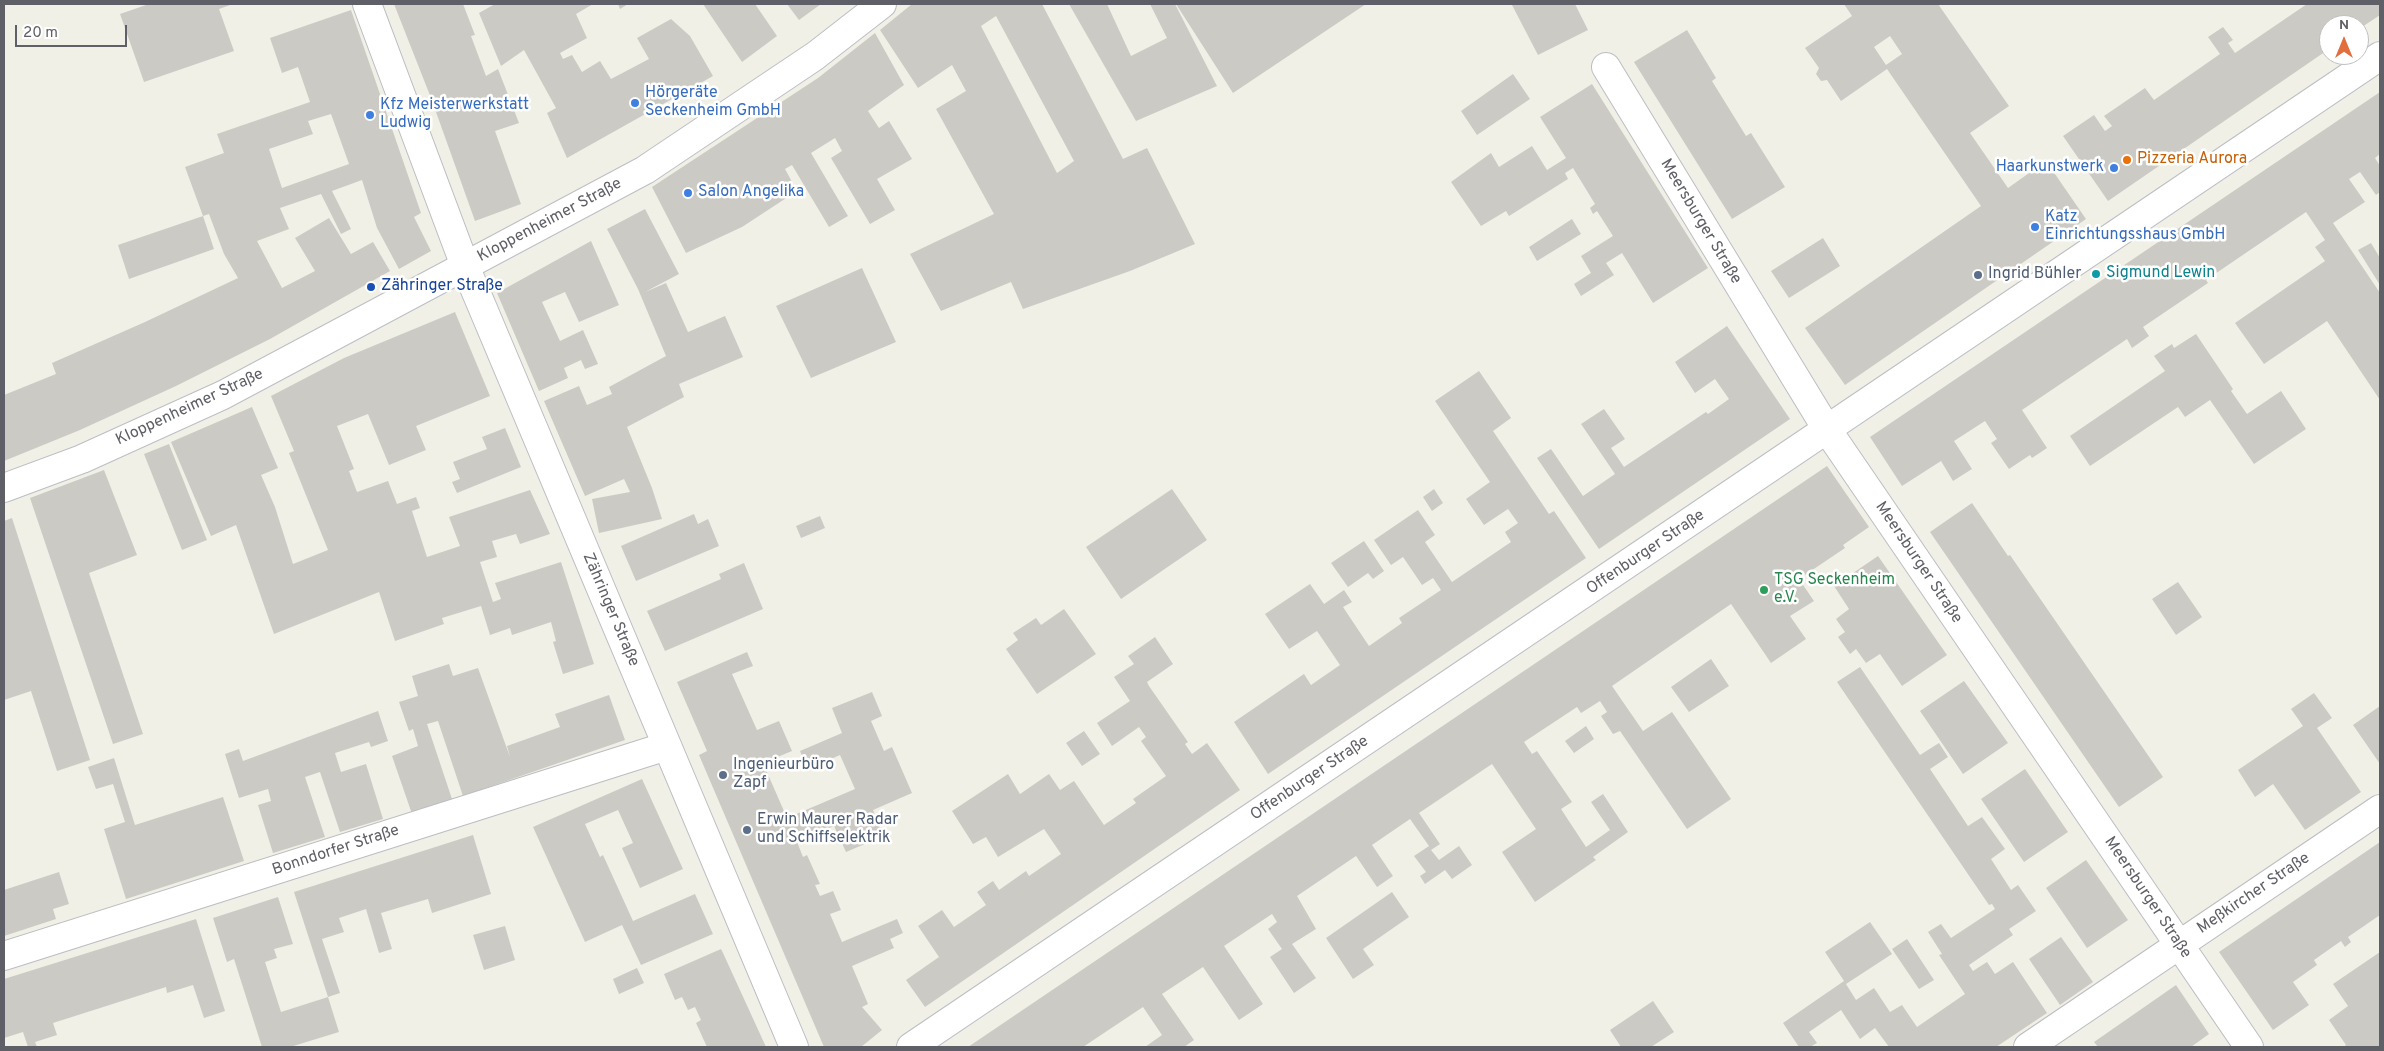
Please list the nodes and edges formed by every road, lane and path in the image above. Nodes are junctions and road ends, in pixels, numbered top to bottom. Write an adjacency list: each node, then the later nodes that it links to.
1 (367, 4): 5 (street, Zähringer Straße)
2 (882, 4): 5 (street, Kloppenheimer Straße)
3 (2380, 56): 6 (street, Offenburger Straße)
4 (1606, 67): 6 (street, Meersburger Straße)
5 (465, 266): 7 (street, Kloppenheimer Straße); 8 (street, Zähringer Straße)
6 (1828, 431): 10 (street, Meersburger Straße); 13 (street, Offenburger Straße)
7 (4, 488)
8 (667, 746): 11 (street, Bonndorfer Straße); 12 (street, Zähringer Straße)
9 (2380, 809): 10 (street, Meßkircher Straße)
10 (2179, 945): 14 (street, Meßkircher Straße); 15 (street, Meersburger Straße)
11 (4, 956)
12 (794, 1047)
13 (911, 1047)
14 (2028, 1047)
15 (2249, 1047)

